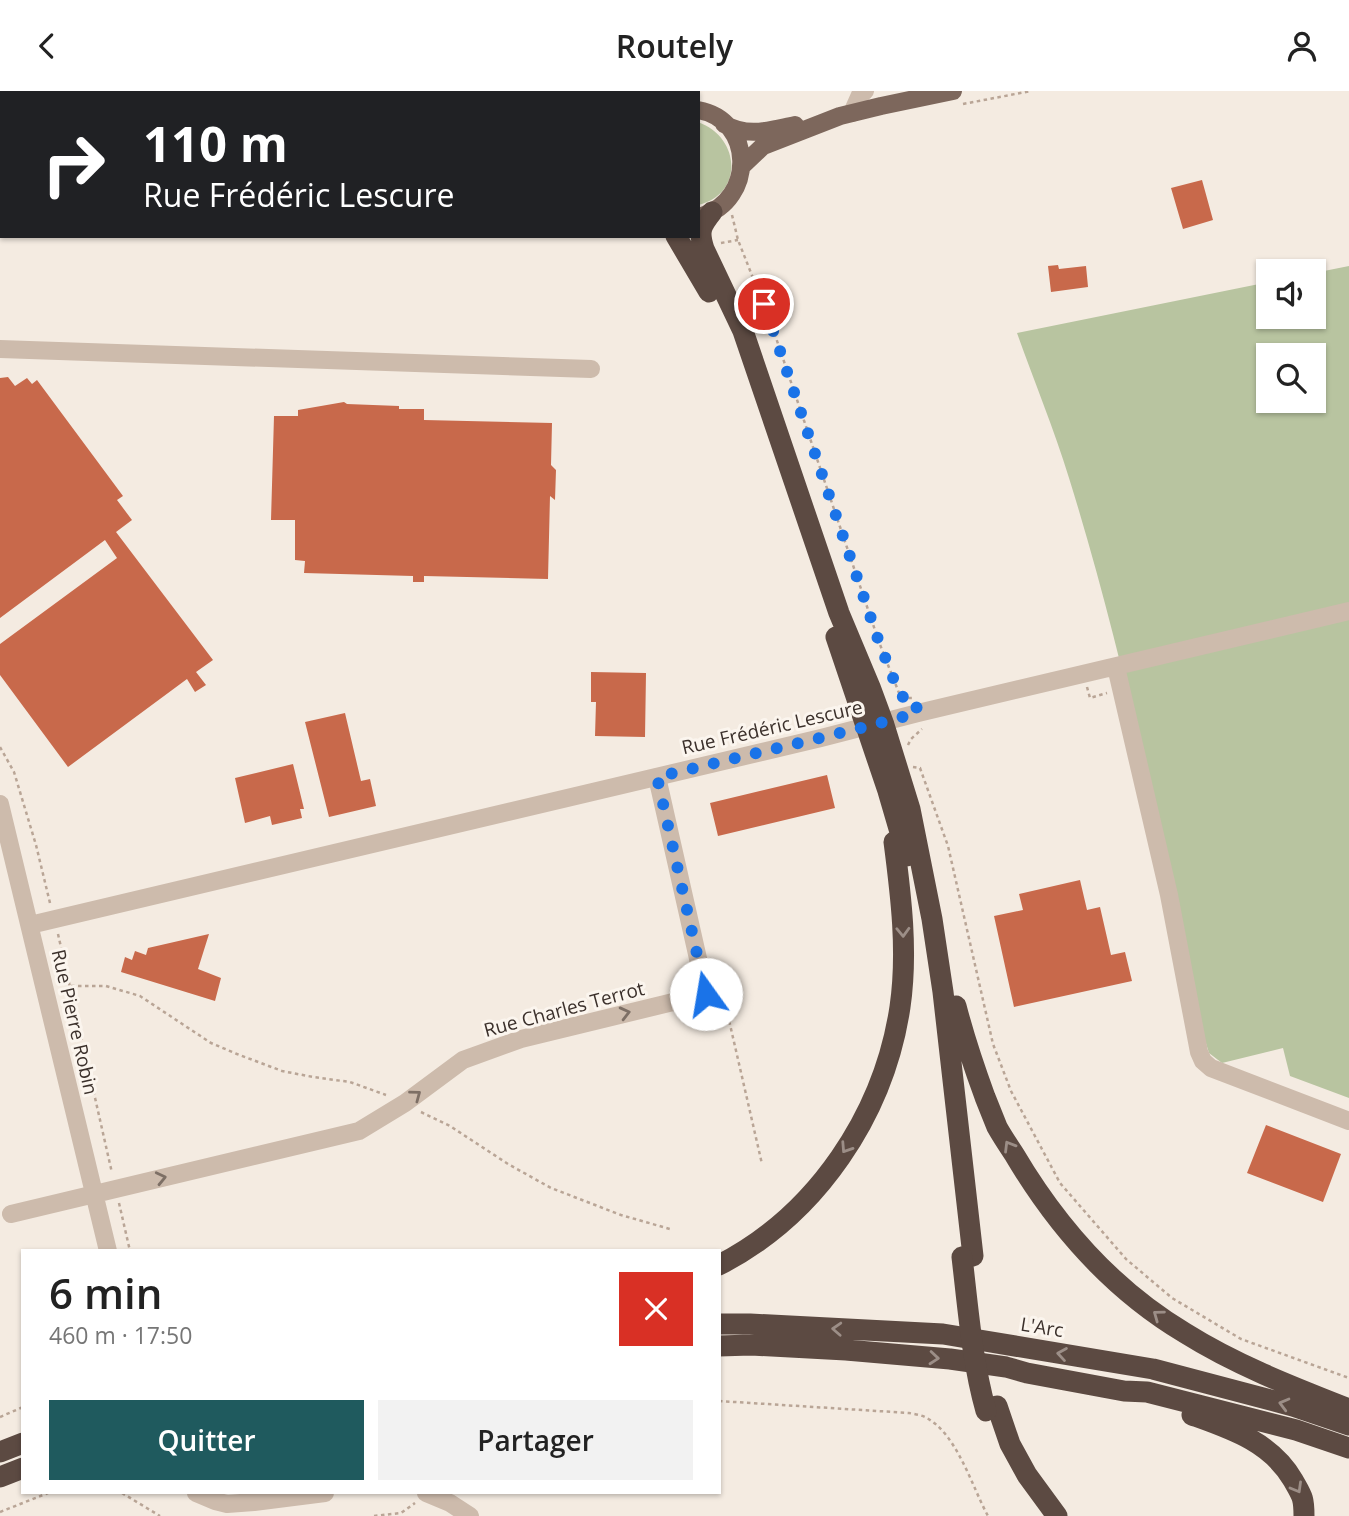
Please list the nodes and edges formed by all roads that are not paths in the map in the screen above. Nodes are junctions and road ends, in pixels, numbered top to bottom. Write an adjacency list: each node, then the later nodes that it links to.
1 (865, 91): 4 (street)
2 (959, 97): 4 (main road)
3 (700, 110): 5 (main road)
4 (846, 115): 5 (main road); 6 (main road)
5 (724, 124): 6 (main road)
6 (742, 166): 7 (main road)
7 (716, 216): 13 (highway)
8 (677, 238): 13 (highway)
9 (0, 349): 10 (street)
10 (591, 369)
11 (1349, 611): 12 (street, Rue Frédéric Lescure)
12 (1116, 667): 13 (street, Rue Frédéric Lescure); 19 (street)
13 (874, 725): 14 (street, Rue Frédéric Lescure); 15 (highway)
14 (657, 777): 18 (street, Rue Frédéric Lescure); 20 (street, Rue Charles Terrot, one-way to 14)
15 (896, 790): 17 (highway); 23 (highway); 24 (highway, one-way to 24)
16 (0, 804): 18 (street, Rue Pierre Robin)
17 (932, 919): 23 (highway); 29 (highway, one-way to 17)
18 (30, 925): 20 (street, Rue Pierre Robin)
19 (1349, 1121)
20 (94, 1194): 21 (street, Rue Charles Terrot); 22 (street, Rue Pierre Robin)
21 (11, 1214)
22 (108, 1249)
23 (967, 1256): 28 (highway)
24 (721, 1264)
25 (721, 1324): 30 (highway, L'Arc, one-way to 25)
26 (721, 1346): 27 (highway, one-way to 27)
27 (1141, 1390): 32 (highway); 42 (highway, one-way to 42)
28 (992, 1409): 40 (highway); 41 (highway)
29 (1349, 1409)
30 (1349, 1425)
31 (21, 1444): 33 (highway)
32 (1349, 1448)
33 (0, 1452)
34 (21, 1469): 35 (highway)
35 (0, 1477)
36 (198, 1494): 37 (street)
37 (317, 1494)
38 (420, 1498): 39 (street)
39 (470, 1516)
40 (1040, 1516)
41 (1057, 1516)
42 (1304, 1516)

